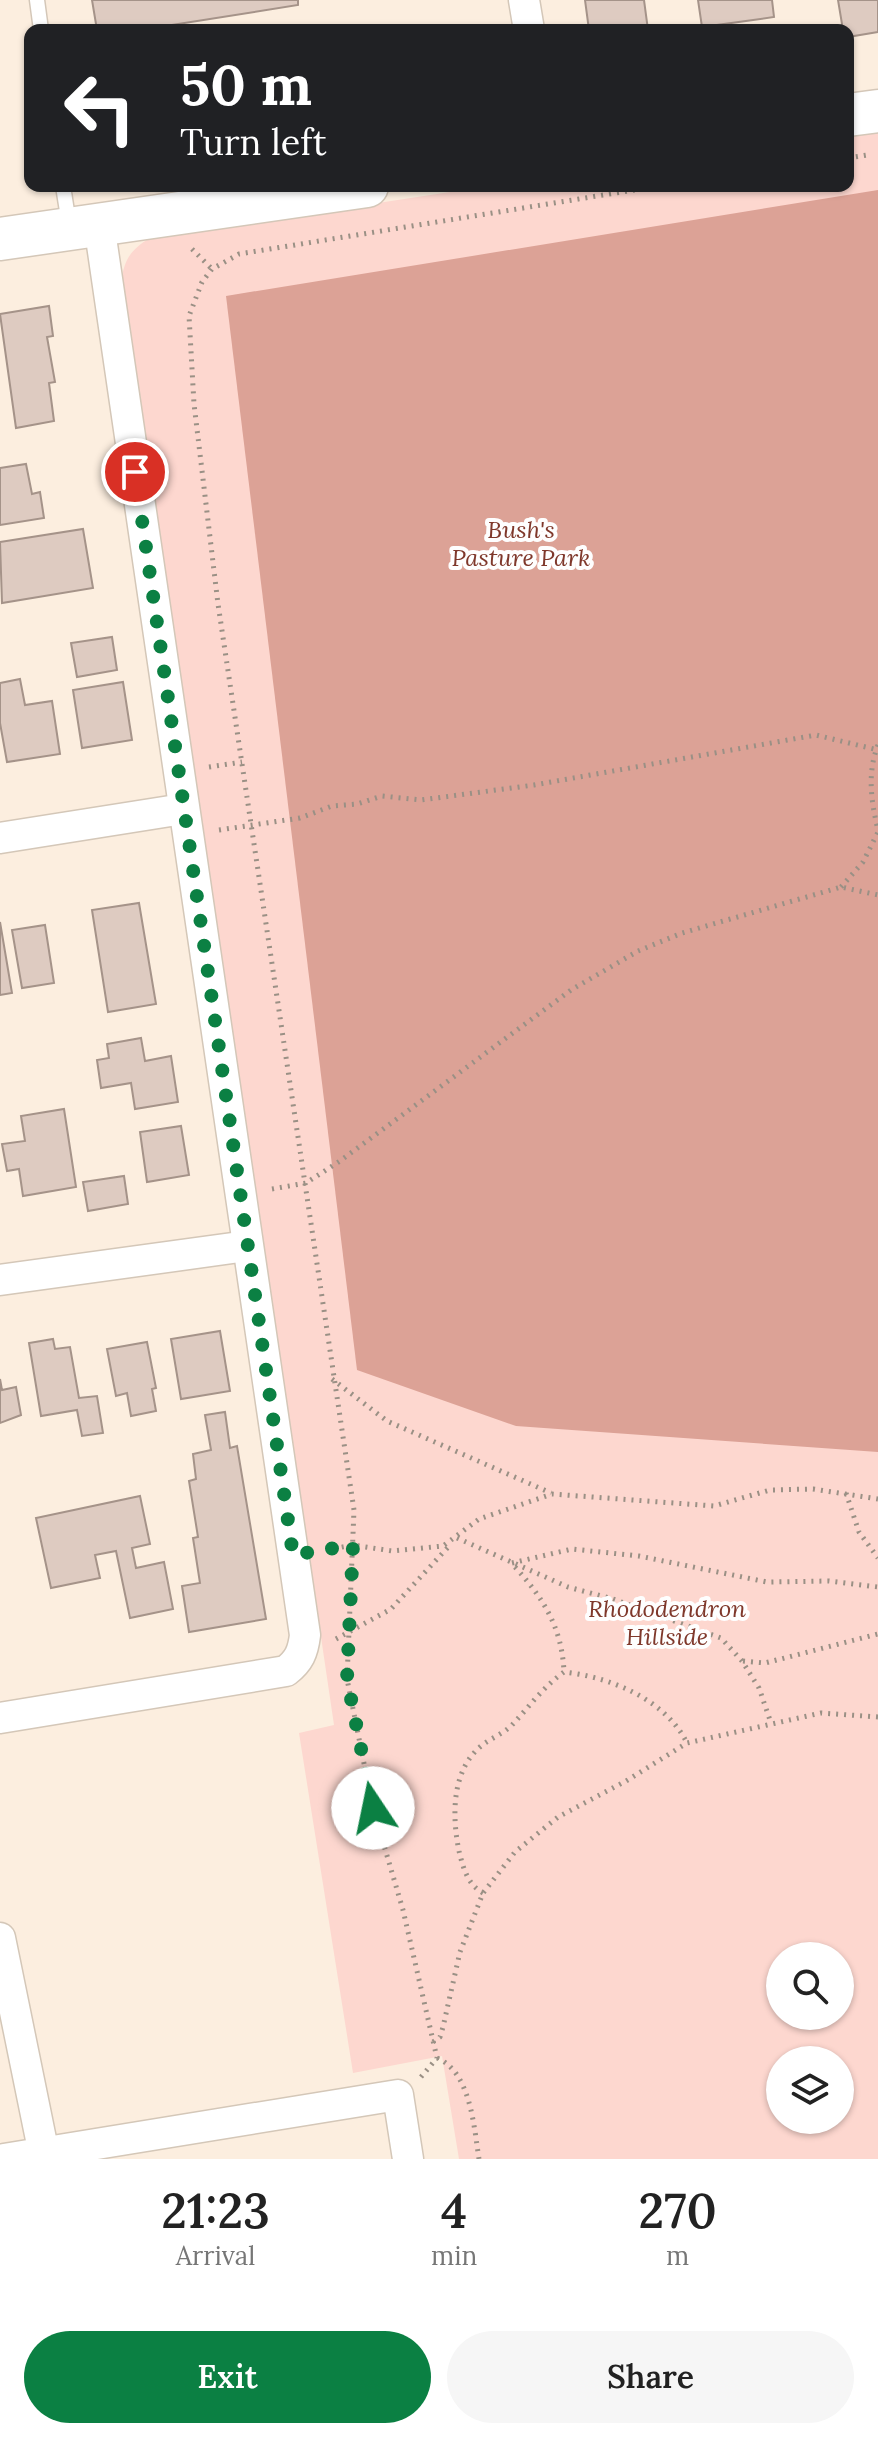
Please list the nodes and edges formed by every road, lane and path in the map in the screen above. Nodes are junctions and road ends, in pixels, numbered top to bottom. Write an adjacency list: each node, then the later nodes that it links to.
1 (37, 0): 3 (lane)
2 (524, 0): 4 (street)
3 (40, 24)
4 (528, 24)
5 (878, 111): 6 (street)
6 (854, 114)
7 (66, 192): 10 (lane)
8 (326, 192): 10 (street)
9 (621, 192): 13 (path)
10 (84, 227): 11 (street); 17 (street)
11 (0, 239)
12 (188, 246): 13 (path)
13 (212, 269): 15 (path)
14 (877, 748): 18 (path); 19 (path)
15 (242, 762): 16 (path); 18 (path)
16 (229, 764)
17 (185, 822): 18 (path); 20 (street); 24 (street)
18 (253, 825): 23 (path)
19 (878, 831): 21 (path)
20 (0, 838)
21 (841, 887): 22 (path); 23 (path)
22 (878, 895)
23 (306, 1183): 24 (path); 27 (path)
24 (239, 1193): 25 (street)
25 (247, 1246): 26 (street); 33 (street)
26 (0, 1280)
27 (332, 1379): 29 (path); 32 (path)
28 (846, 1493): 29 (path); 30 (path); 34 (path)
29 (552, 1494): 31 (path)
30 (878, 1499)
31 (456, 1538): 32 (path); 35 (path); 38 (path)
32 (353, 1545): 33 (path); 38 (path)
33 (293, 1555): 42 (street)
34 (878, 1558)
35 (511, 1564): 36 (path); 39 (path); 40 (path)
36 (878, 1587)
37 (878, 1634): 39 (path)
38 (348, 1635): 45 (path)
39 (742, 1661): 43 (path)
40 (564, 1672): 44 (path); 45 (path)
41 (878, 1717): 43 (path)
42 (0, 1718)
43 (771, 1723): 44 (path)
44 (687, 1743): 45 (path)
45 (483, 1893)
46 (0, 1938): 48 (street)
47 (437, 2058): 51 (path)
48 (44, 2156): 49 (street); 50 (street)
49 (4, 2159)
50 (408, 2159)
51 (479, 2159)

